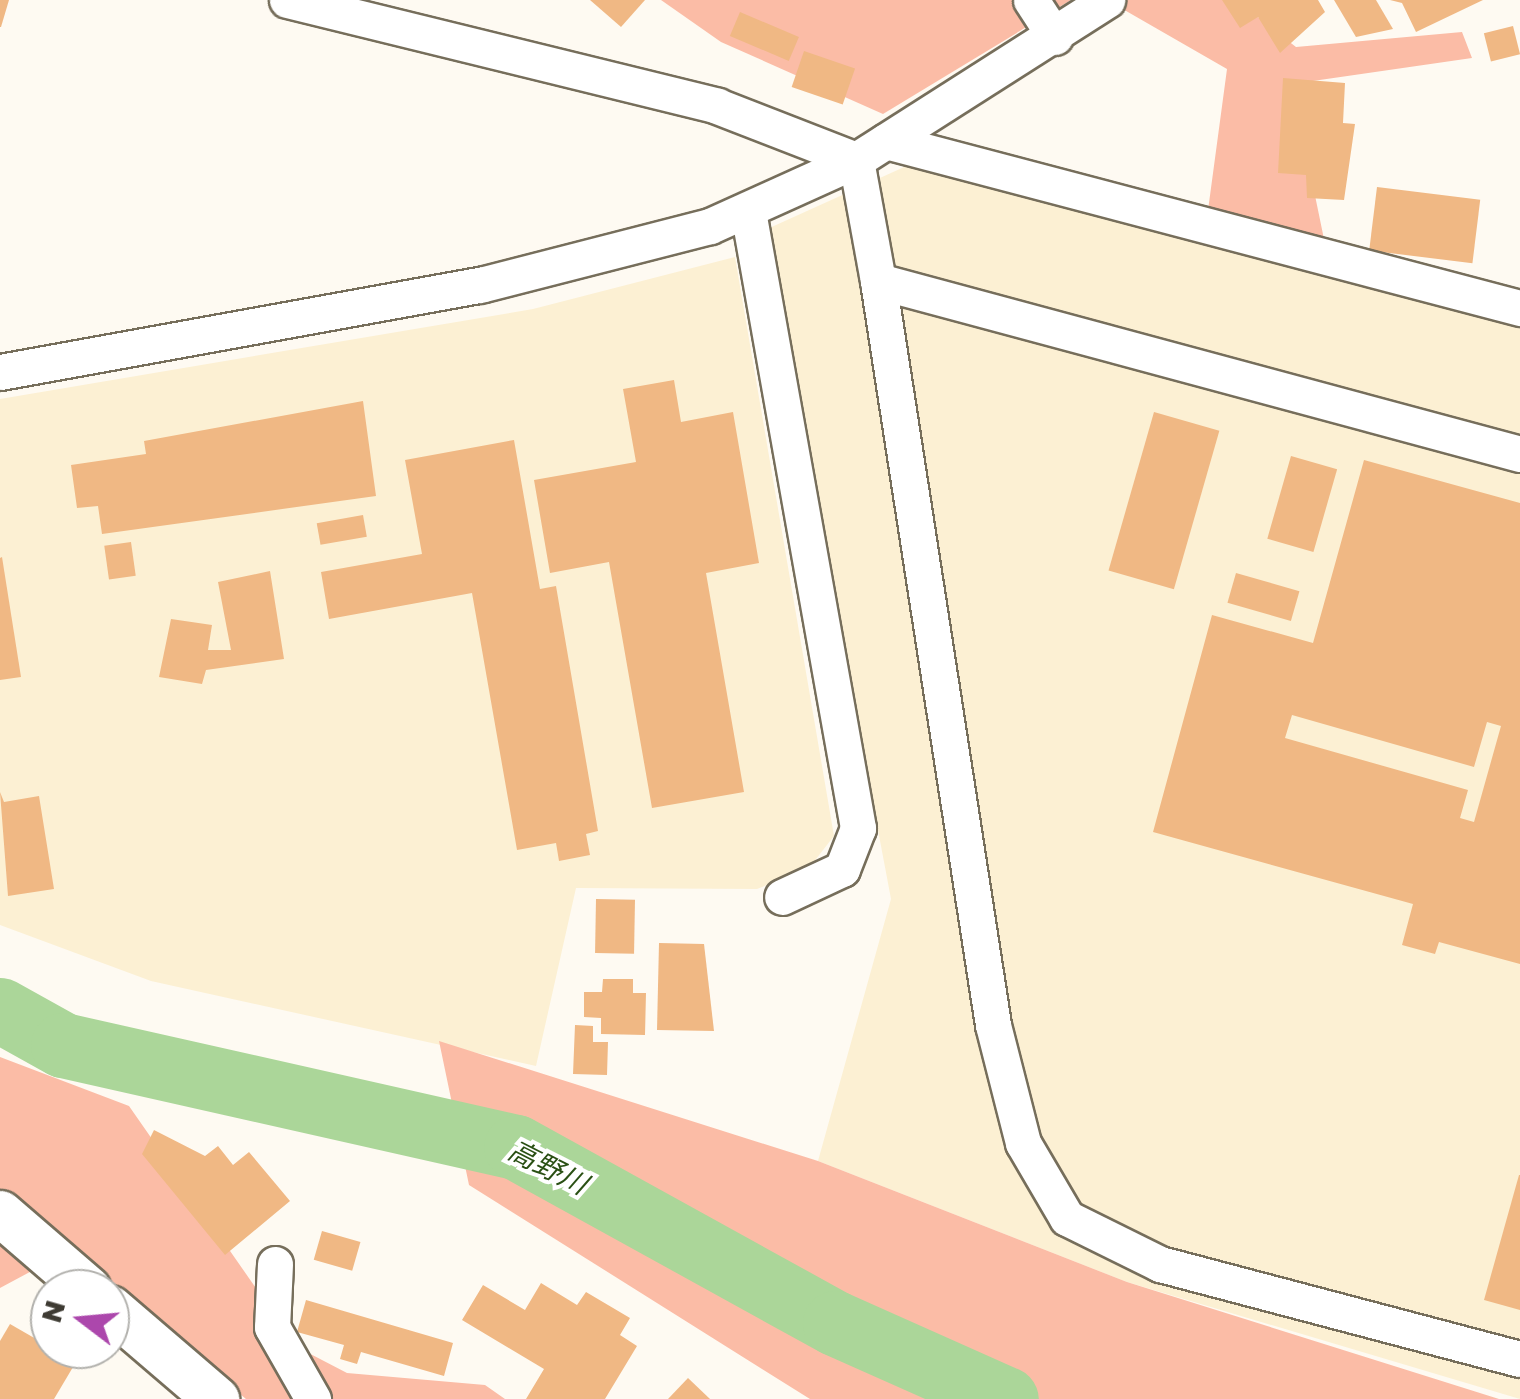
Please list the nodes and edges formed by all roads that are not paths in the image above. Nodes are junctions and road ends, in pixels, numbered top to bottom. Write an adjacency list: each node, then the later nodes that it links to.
1 (287, 0): 6 (street)
2 (1031, 0): 4 (street)
3 (1107, 0): 4 (street)
4 (1055, 37): 5 (street)
5 (886, 142): 6 (street); 9 (street)
6 (856, 160): 7 (street); 8 (street)
7 (748, 211): 10 (street); 12 (street)
8 (878, 282): 11 (street); 17 (street)
9 (1520, 308)
10 (0, 372)
11 (1520, 454)
12 (782, 897)
13 (0, 1213): 15 (main road)
14 (275, 1264): 19 (street)
15 (65, 1269)
16 (130, 1325): 18 (main road)
17 (1520, 1359)
18 (216, 1399)
19 (313, 1399)

